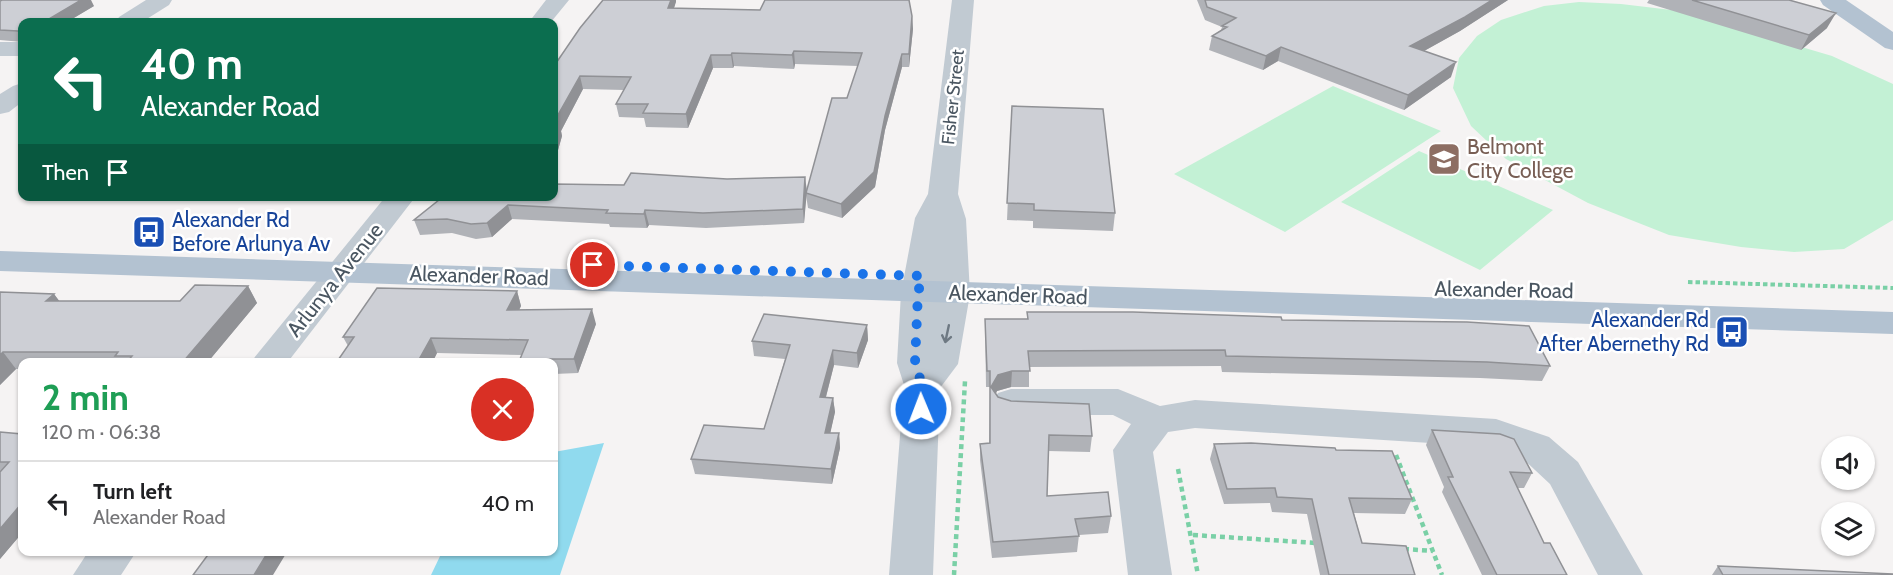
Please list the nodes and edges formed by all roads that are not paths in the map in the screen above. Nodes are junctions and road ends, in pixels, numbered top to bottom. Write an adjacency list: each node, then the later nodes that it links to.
1 (161, 0): 6 (street)
2 (558, 0): 7 (street)
3 (963, 0): 18 (street, Fisher Street)
4 (1831, 0): 9 (main road)
5 (1857, 0): 8 (main road)
6 (133, 18)
7 (543, 18)
8 (1893, 24)
9 (1893, 43)
10 (0, 49): 11 (street)
11 (18, 50)
12 (18, 94): 13 (street)
13 (0, 106)
14 (398, 201): 17 (street, Arlunya Avenue)
15 (0, 246): 17 (main road, Alexander Road)
16 (0, 261): 17 (main road, Alexander Road)
17 (348, 264): 18 (main road, Alexander Road); 21 (street, Arlunya Avenue)
18 (937, 285): 19 (main road, Alexander Road); 20 (main road, Alexander Road); 26 (street, Fisher Street)
19 (1893, 302)
20 (1893, 323)
21 (272, 358)
22 (1011, 402): 23 (street)
23 (1156, 420): 27 (street); 28 (street)
24 (111, 556): 25 (street)
25 (95, 575)
26 (911, 575)
27 (1150, 575)
28 (1620, 575)

